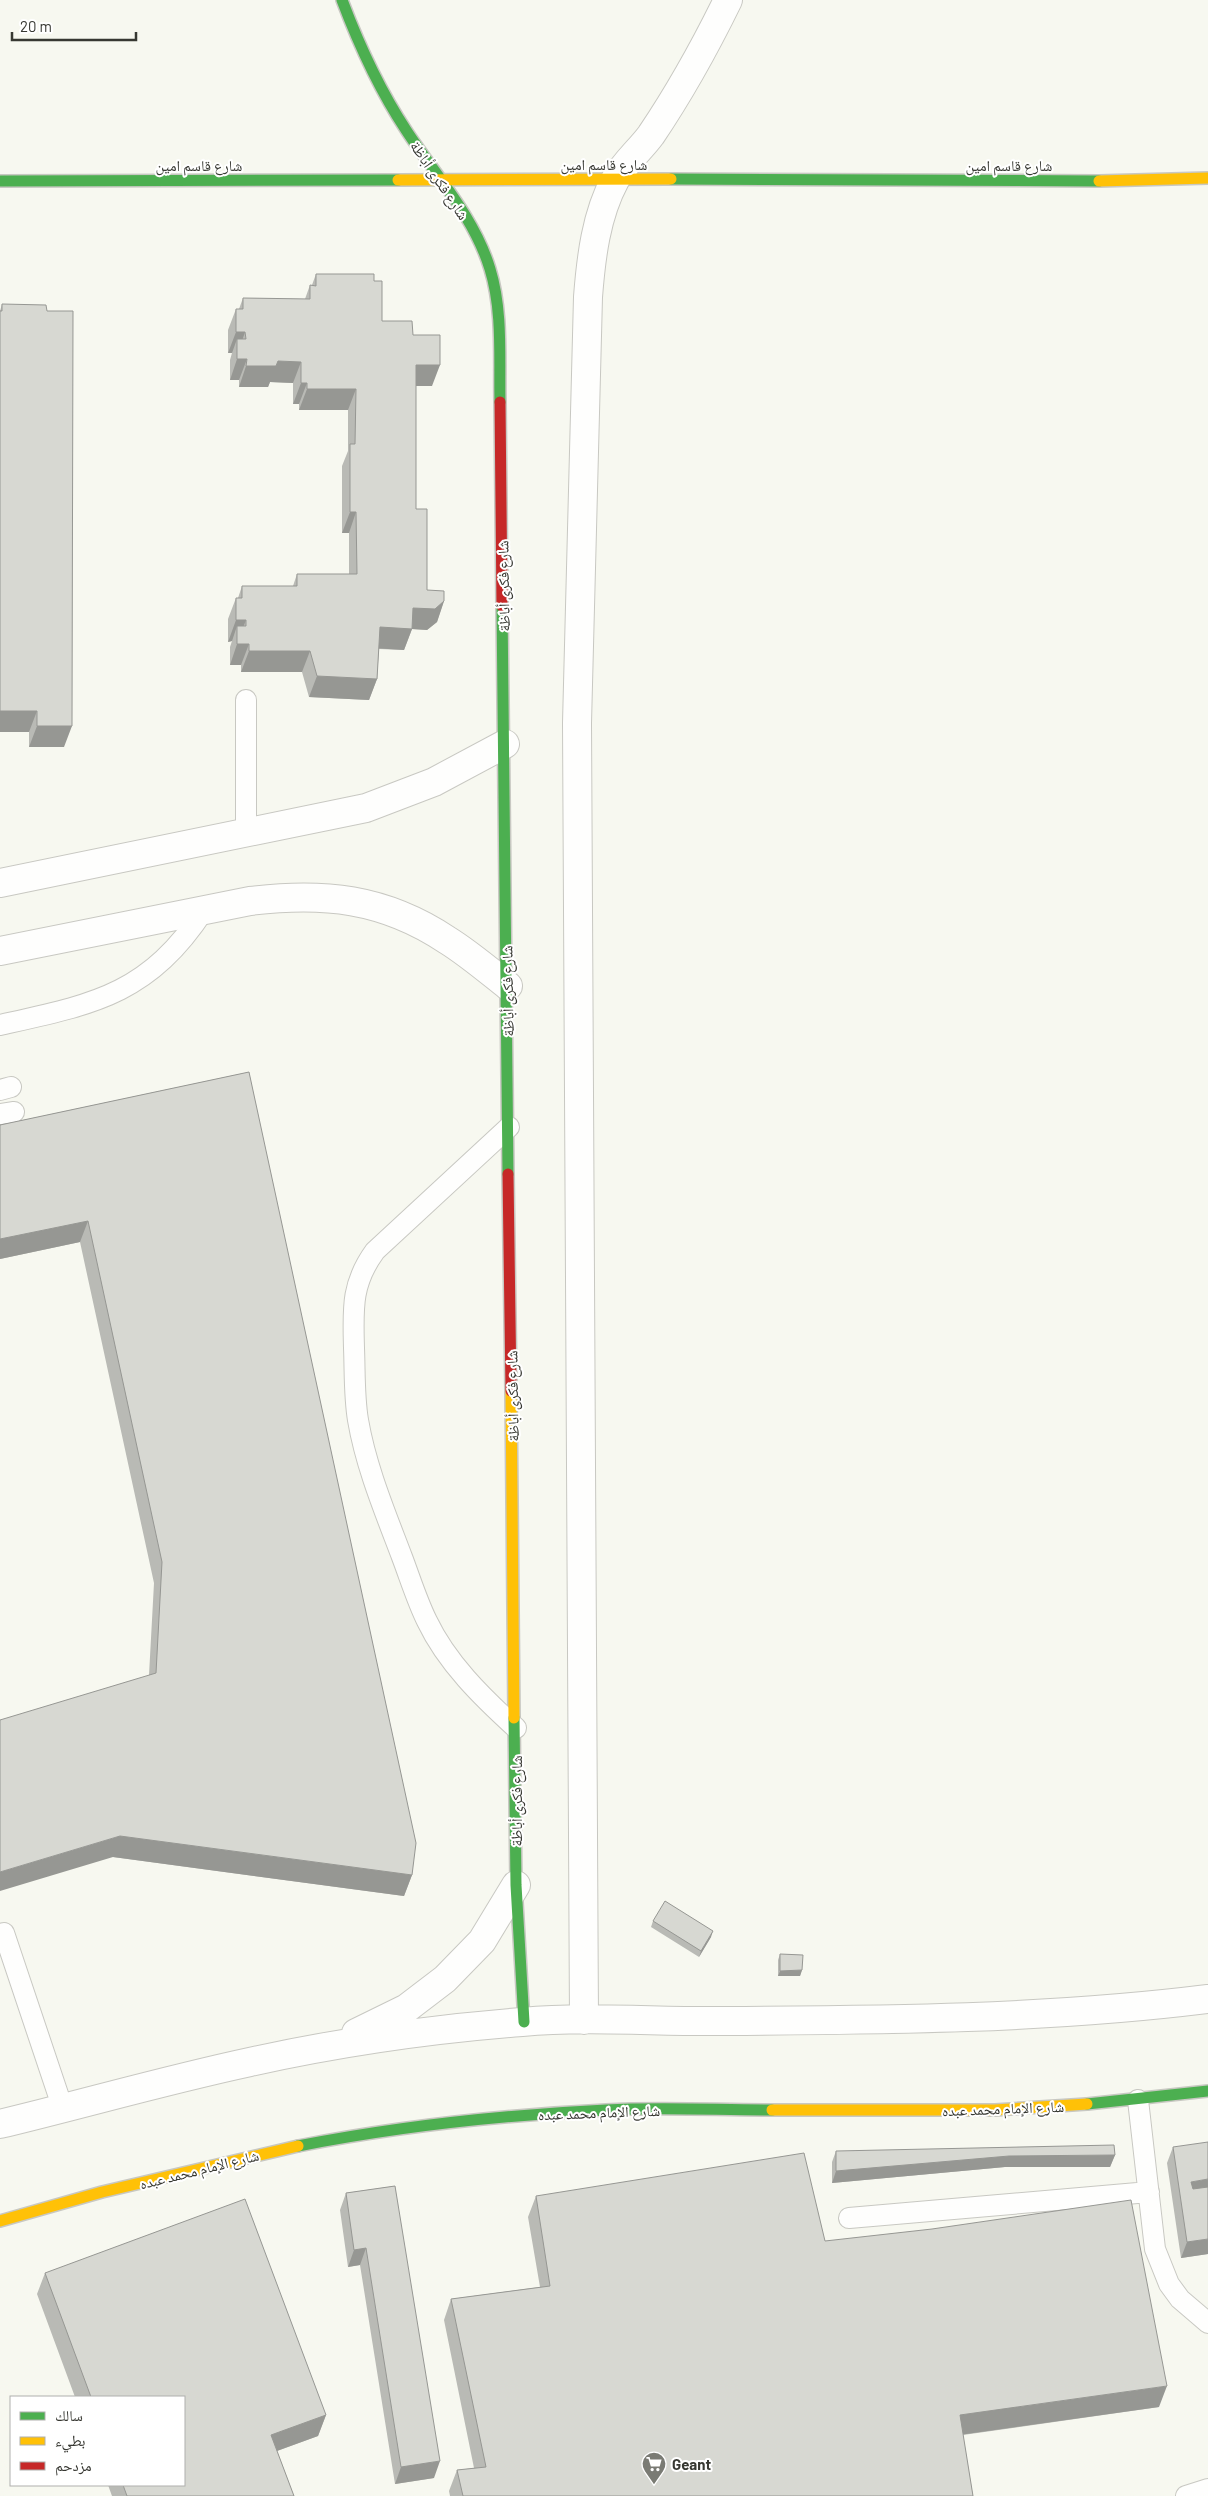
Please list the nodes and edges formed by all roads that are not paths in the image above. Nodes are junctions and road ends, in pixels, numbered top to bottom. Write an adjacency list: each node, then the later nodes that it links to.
1 (342, 0): 4 (street, شارع فكرى أباظة)
2 (728, 0): 5 (street)
3 (1208, 178): 5 (street, شارع قاسم امين)
4 (440, 179): 5 (street, شارع قاسم امين); 6 (street, شارع قاسم امين); 8 (street, شارع فكرى أباظة)
5 (616, 179): 20 (street)
6 (0, 181)
7 (246, 700): 9 (lane)
8 (505, 744): 9 (street); 13 (street, شارع فكرى أباظة)
9 (246, 833): 10 (street)
10 (0, 883)
11 (204, 910): 12 (street); 13 (street); 14 (lane)
12 (0, 950)
13 (508, 986): 15 (street, شارع فكرى أباظة)
14 (0, 1026)
15 (509, 1127): 16 (street, شارع فكرى أباظة); 16 (lane)
16 (516, 1728): 17 (street, شارع فكرى أباظة)
17 (516, 1885): 21 (street, شارع فكرى أباظة); 22 (street)
18 (4, 1934): 25 (lane)
19 (1208, 1999): 20 (street)
20 (584, 2020): 21 (street)
21 (524, 2022): 22 (street)
22 (330, 2046): 25 (street)
23 (1208, 2091): 24 (street, شارع الإمام محمد عبده)
24 (1138, 2100): 27 (lane); 29 (street, شارع الإمام محمد عبده)
25 (63, 2109): 26 (street)
26 (0, 2124)
27 (1149, 2192): 28 (lane); 30 (lane)
28 (849, 2218)
29 (0, 2221)
30 (1208, 2323)
31 (1208, 2489): 32 (lane)
32 (1186, 2496)

